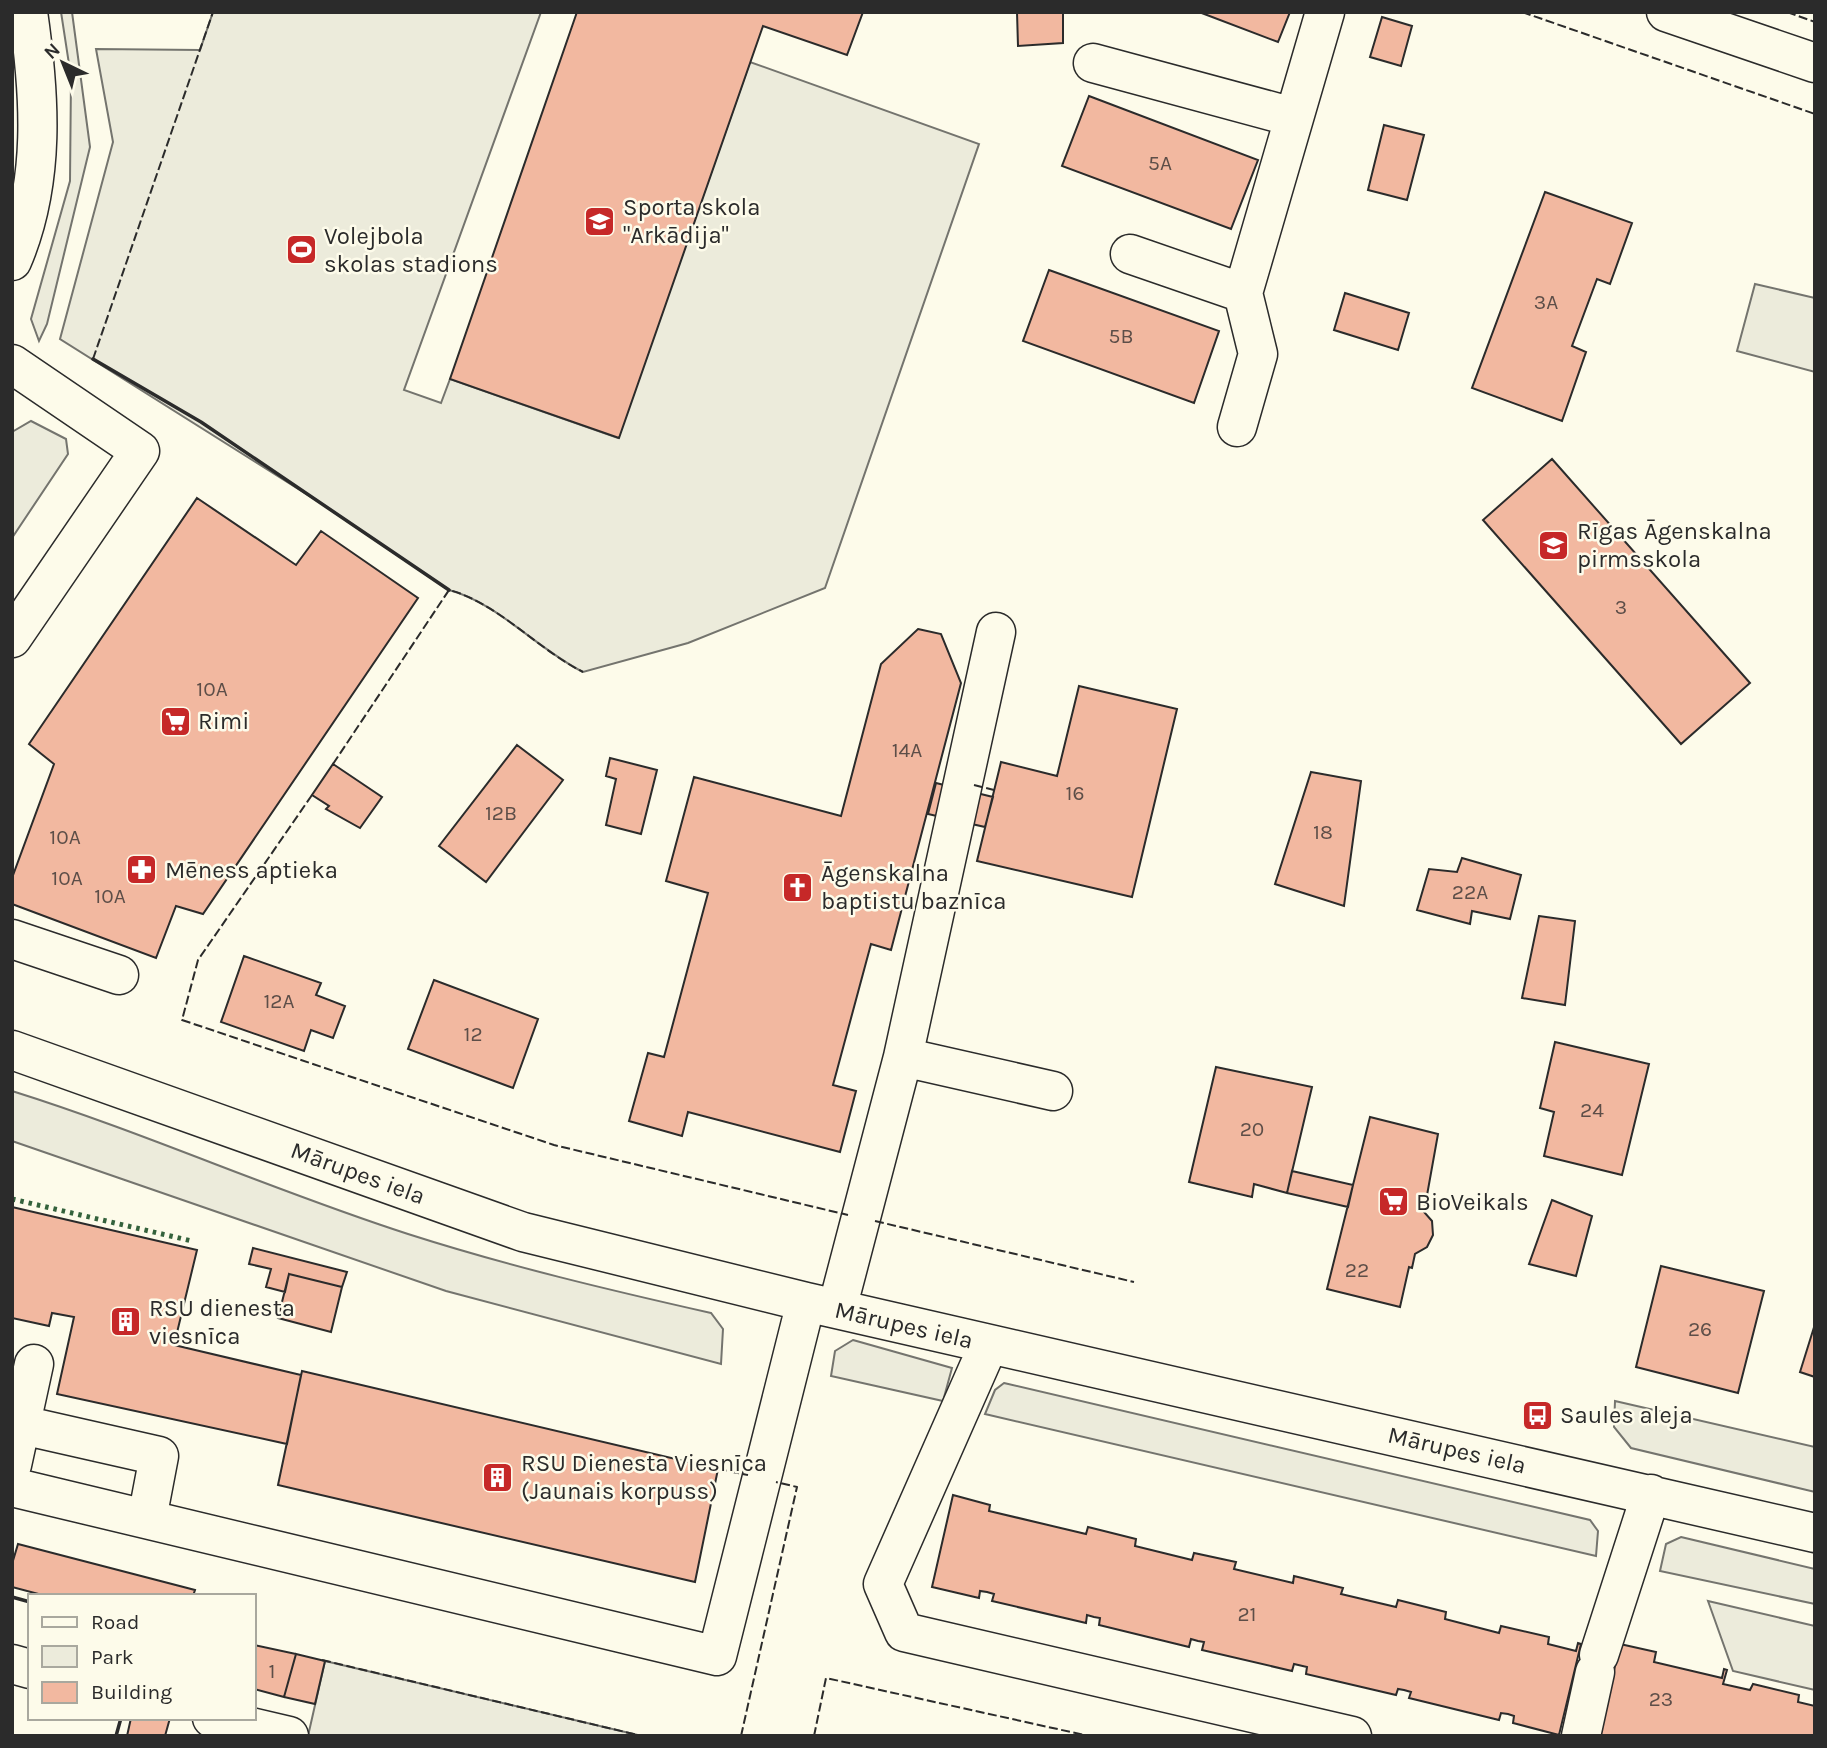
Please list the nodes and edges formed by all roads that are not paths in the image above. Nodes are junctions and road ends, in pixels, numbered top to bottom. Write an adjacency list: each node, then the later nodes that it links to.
1 (28, 12): 8 (street)
2 (1325, 12): 6 (street)
3 (1666, 12): 5 (street)
4 (1093, 63): 6 (street)
5 (1815, 63)
6 (1293, 117): 9 (street)
7 (1130, 254): 9 (street)
8 (12, 261)
9 (1243, 293): 11 (street)
10 (12, 363): 13 (street)
11 (1237, 427)
12 (996, 632): 17 (street)
13 (12, 638)
14 (12, 939): 15 (street)
15 (119, 975)
16 (12, 1051): 19 (street, Mārupes iela)
17 (903, 1057): 18 (street); 19 (street)
18 (1053, 1091)
19 (821, 1306): 20 (street, Mārupes iela); 26 (street)
20 (989, 1344): 25 (street, Mārupes iela); 30 (street)
21 (34, 1364): 22 (street)
22 (22, 1425): 23 (street); 26 (street)
23 (12, 1465)
24 (12, 1487): 26 (street)
25 (1651, 1494): 27 (street, Mārupes iela); 31 (street)
26 (147, 1519)
27 (1815, 1533)
28 (221, 1720): 29 (street)
29 (289, 1736)
30 (1352, 1736)
31 (1581, 1736)

